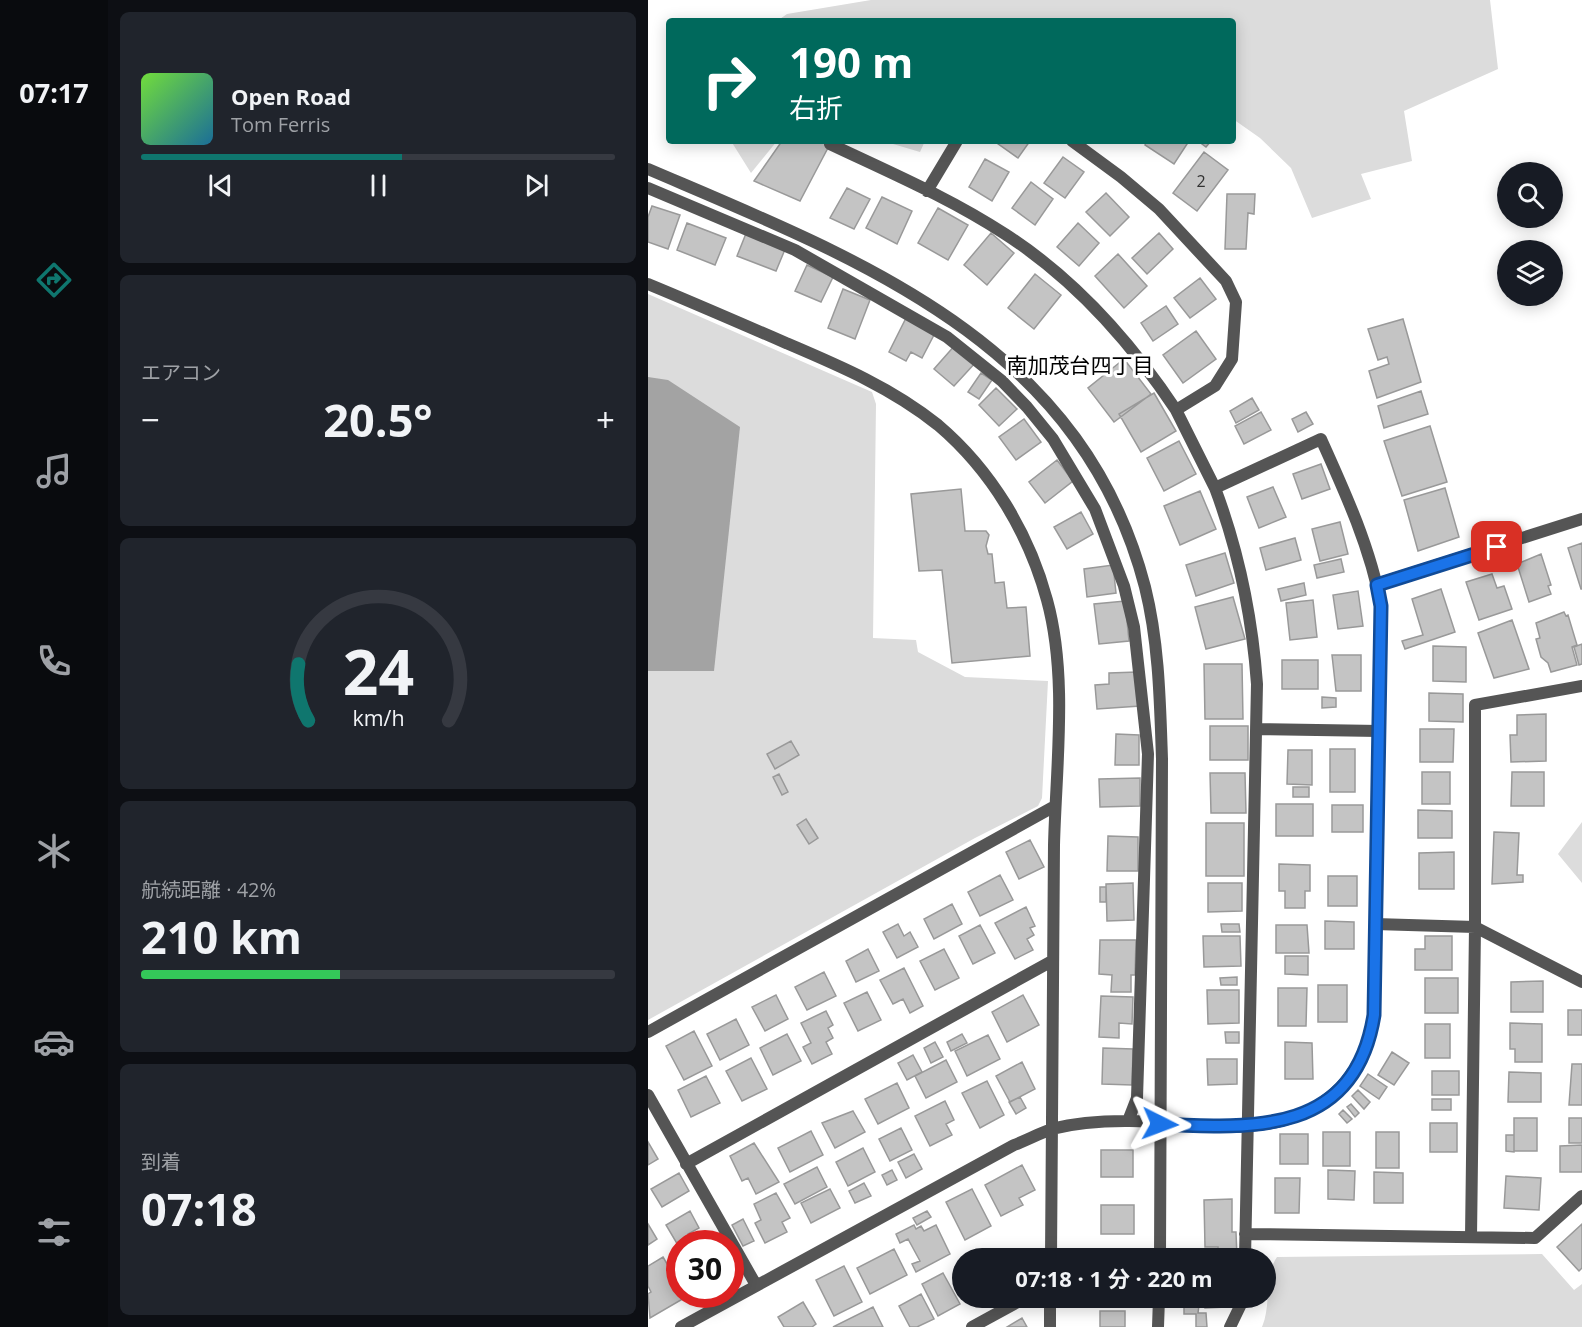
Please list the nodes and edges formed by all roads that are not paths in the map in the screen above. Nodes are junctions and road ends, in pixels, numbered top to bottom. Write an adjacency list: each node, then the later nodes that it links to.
1 (830, 144): 6 (street)
2 (955, 144): 6 (street)
3 (1076, 144): 8 (street)
4 (648, 170): 23 (street)
5 (648, 188): 22 (street)
6 (927, 191): 8 (street)
7 (648, 284): 15 (street)
8 (1176, 410): 9 (street)
9 (1215, 488): 11 (street); 13 (street)
10 (1582, 519): 11 (street)
11 (1377, 585): 14 (street)
12 (1582, 686): 17 (street)
13 (1257, 729): 14 (street); 24 (street)
14 (1379, 730): 16 (street)
15 (1055, 806): 18 (street); 20 (street)
16 (1376, 924): 17 (street); 24 (street)
17 (1475, 927): 19 (street); 29 (street)
18 (1052, 961): 25 (street); 26 (street)
19 (1582, 982)
20 (648, 1032)
21 (648, 1095): 26 (street)
22 (1128, 1121): 23 (street); 25 (street)
23 (1160, 1124): 24 (street); 31 (street)
24 (1249, 1126): 28 (street)
25 (1052, 1130): 30 (street); 33 (street)
26 (686, 1164): 33 (street)
27 (1582, 1196): 29 (street)
28 (1245, 1234): 29 (street); 32 (street)
29 (1471, 1237)
30 (1051, 1248)
31 (1160, 1248)
32 (1245, 1248)
33 (756, 1285): 38 (street)
34 (1007, 1308): 39 (street)
35 (1050, 1308): 40 (street)
36 (1159, 1308): 41 (street)
37 (1239, 1308): 42 (street)
38 (681, 1327)
39 (972, 1327)
40 (1050, 1327)
41 (1158, 1327)
42 (1230, 1327)

